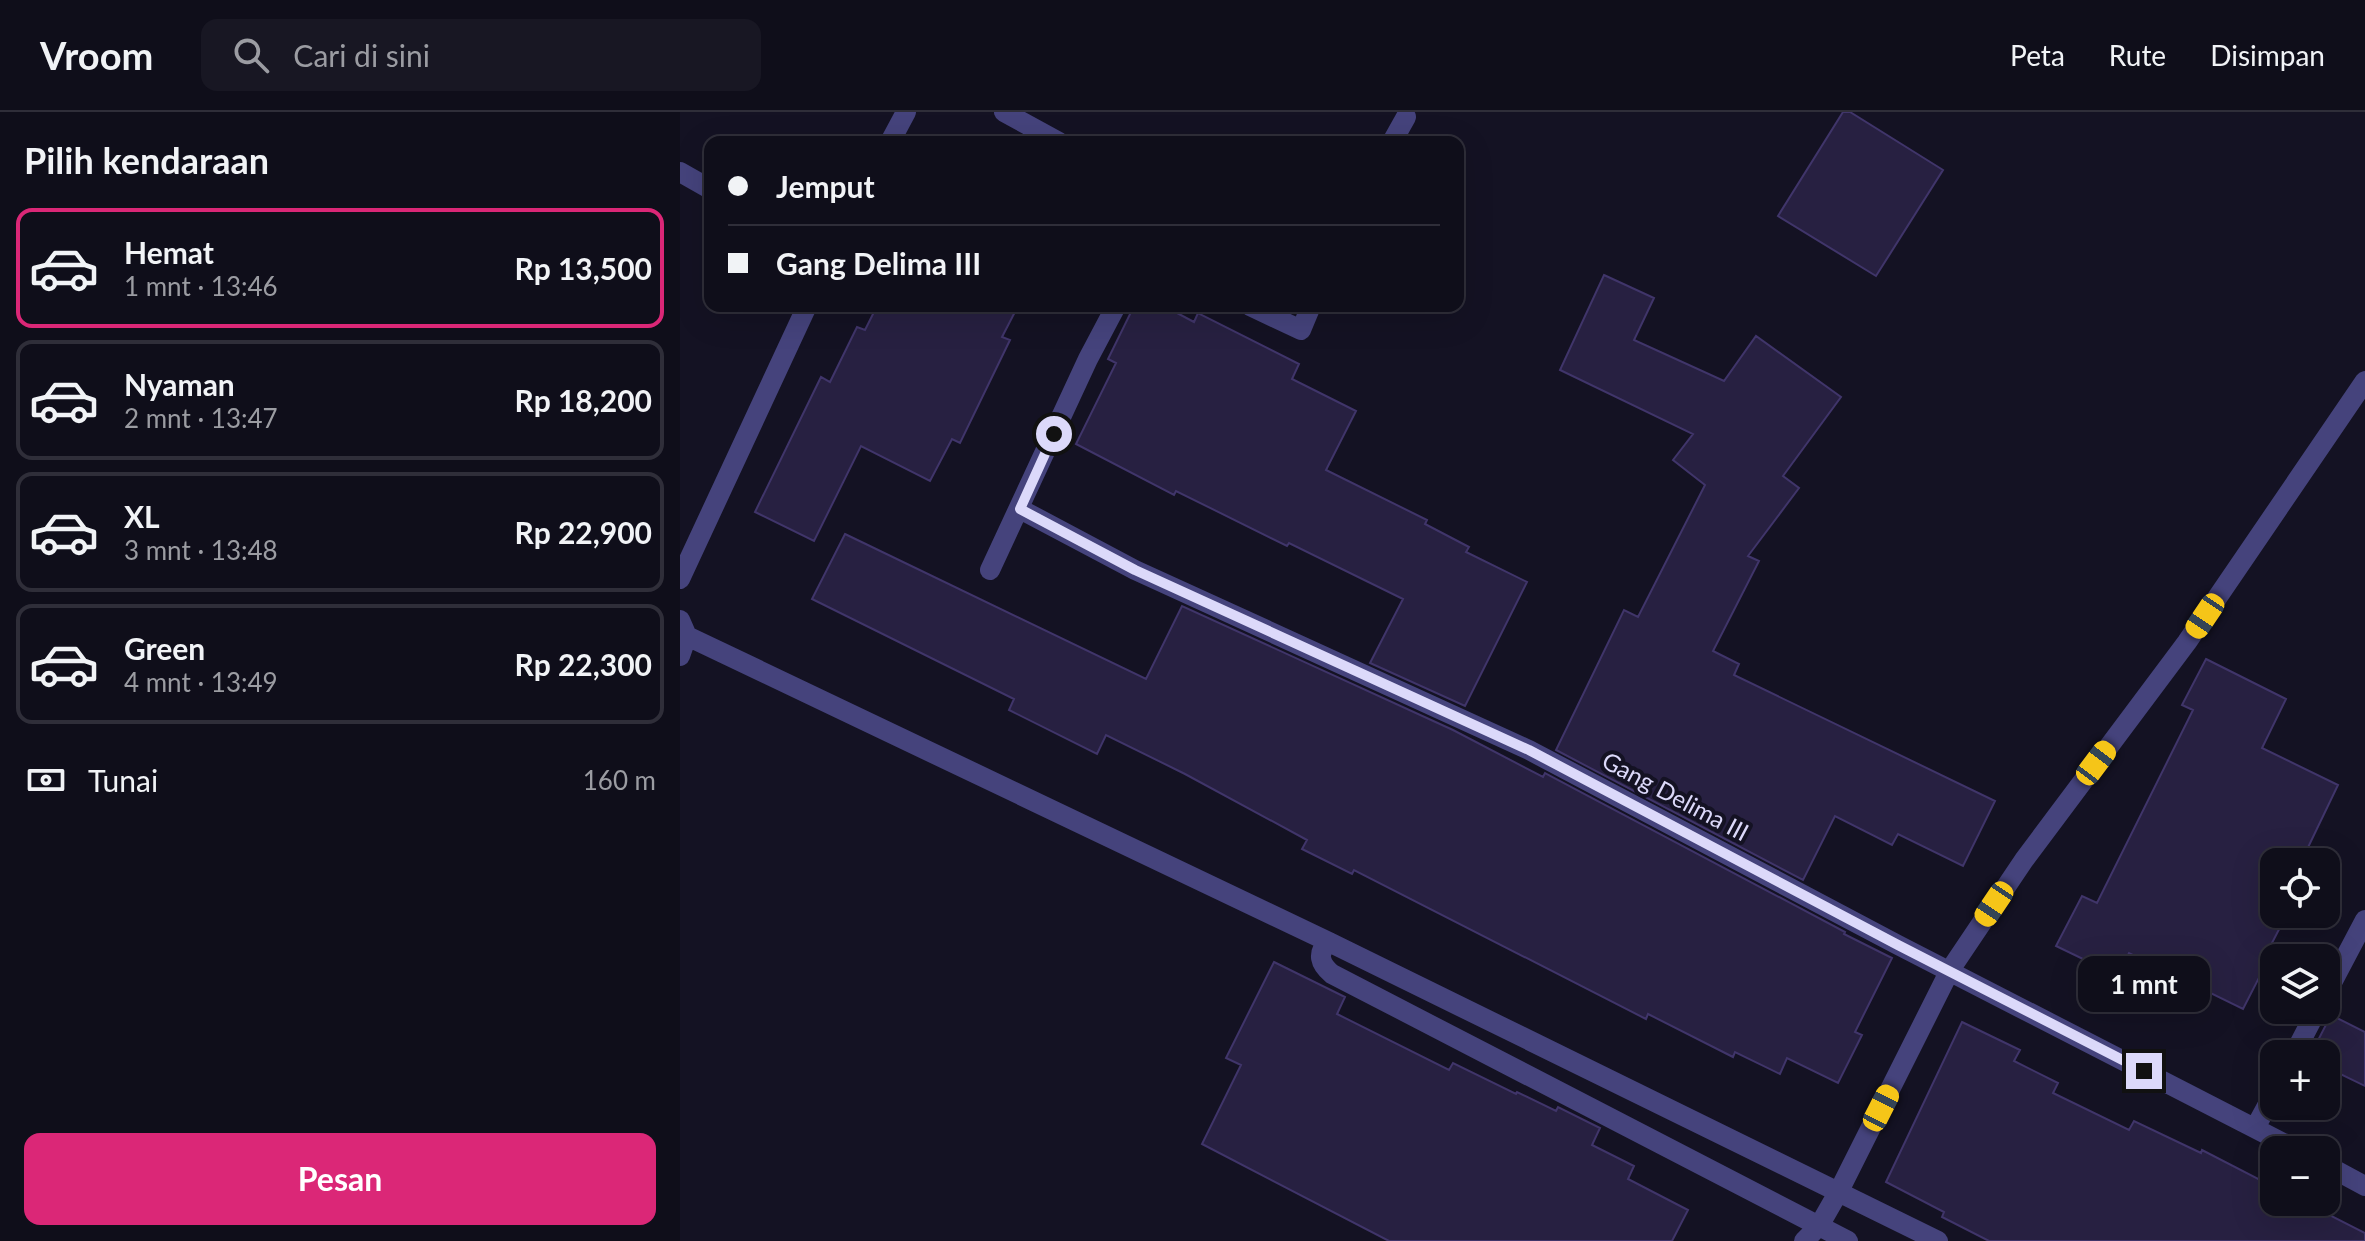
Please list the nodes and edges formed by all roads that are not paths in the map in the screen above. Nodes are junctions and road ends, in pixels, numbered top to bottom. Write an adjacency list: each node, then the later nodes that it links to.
1 (906, 112): 4 (street)
2 (1004, 112): 5 (street)
3 (1406, 117): 6 (street)
4 (893, 136)
5 (1048, 136)
6 (1395, 136)
7 (680, 172): 8 (street)
8 (704, 186)
9 (804, 312): 16 (street)
10 (1113, 312): 14 (street)
11 (1263, 312): 12 (street)
12 (1308, 312)
13 (2365, 381): 22 (street)
14 (1020, 509): 15 (street); 22 (street, Gang Delima III)
15 (990, 570)
16 (680, 579)
17 (683, 628): 18 (street); 20 (street)
18 (680, 656)
19 (2365, 920): 21 (street)
20 (1329, 942): 28 (street); 29 (street)
21 (2340, 967)
22 (1950, 970): 24 (street, Gang Delima III); 28 (street)
23 (2260, 1119): 24 (street)
24 (2255, 1128): 25 (street, Gang Delima III)
25 (2270, 1136)
26 (2340, 1173): 27 (street)
27 (2365, 1186)
28 (1839, 1191): 29 (street); 32 (street)
29 (1819, 1226): 30 (street); 31 (street)
30 (1804, 1241)
31 (1848, 1241)
32 (1938, 1241)

